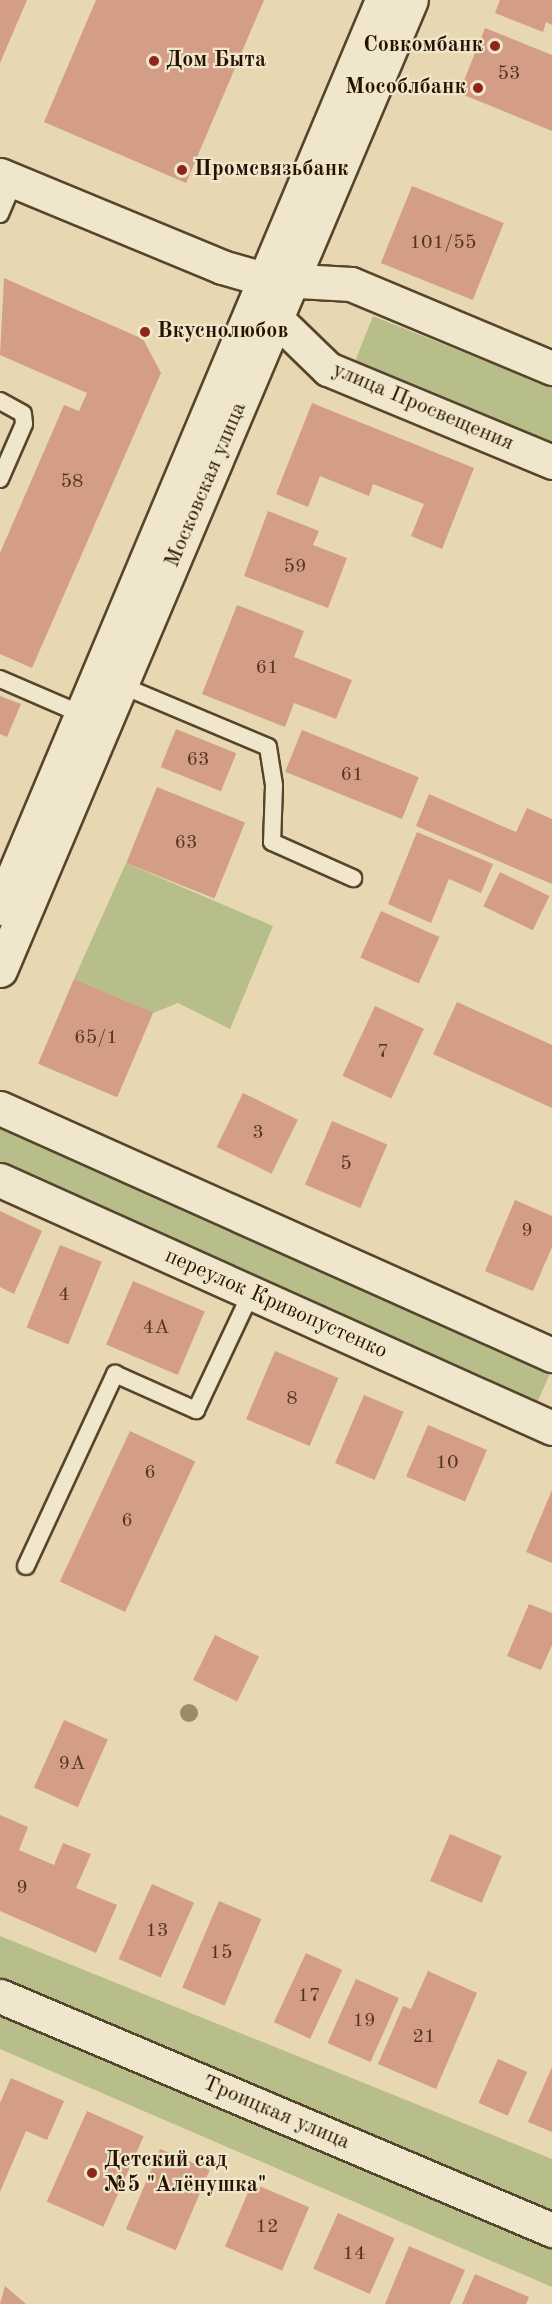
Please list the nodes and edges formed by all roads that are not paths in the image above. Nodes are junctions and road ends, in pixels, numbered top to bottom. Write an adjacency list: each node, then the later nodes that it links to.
1 (382, 0): 5 (street, Московская улица)
2 (411, 0): 5 (street, Московская улица)
3 (7, 178): 4 (lane); 5 (street, улица Просвещения)
4 (0, 214)
5 (272, 294): 6 (street, улица Просвещения); 8 (street, улица Просвещения); 11 (street, Московская улица); 12 (street, Московская улица)
6 (552, 368)
7 (0, 400): 9 (lane)
8 (552, 462)
9 (0, 479)
10 (0, 679): 12 (lane)
11 (123, 686): 13 (lane); 15 (street, Московская улица)
12 (81, 714): 14 (street, Московская улица)
13 (353, 878)
14 (0, 908)
15 (0, 970)
16 (0, 1108): 19 (street)
17 (0, 1180): 18 (street, переулок Кривопустенко)
18 (251, 1293): 20 (street, переулок Кривопустенко); 21 (lane)
19 (552, 1355)
20 (552, 1428)
21 (26, 1566)
22 (0, 1996): 23 (street, Троицкая улица)
23 (552, 2230)

